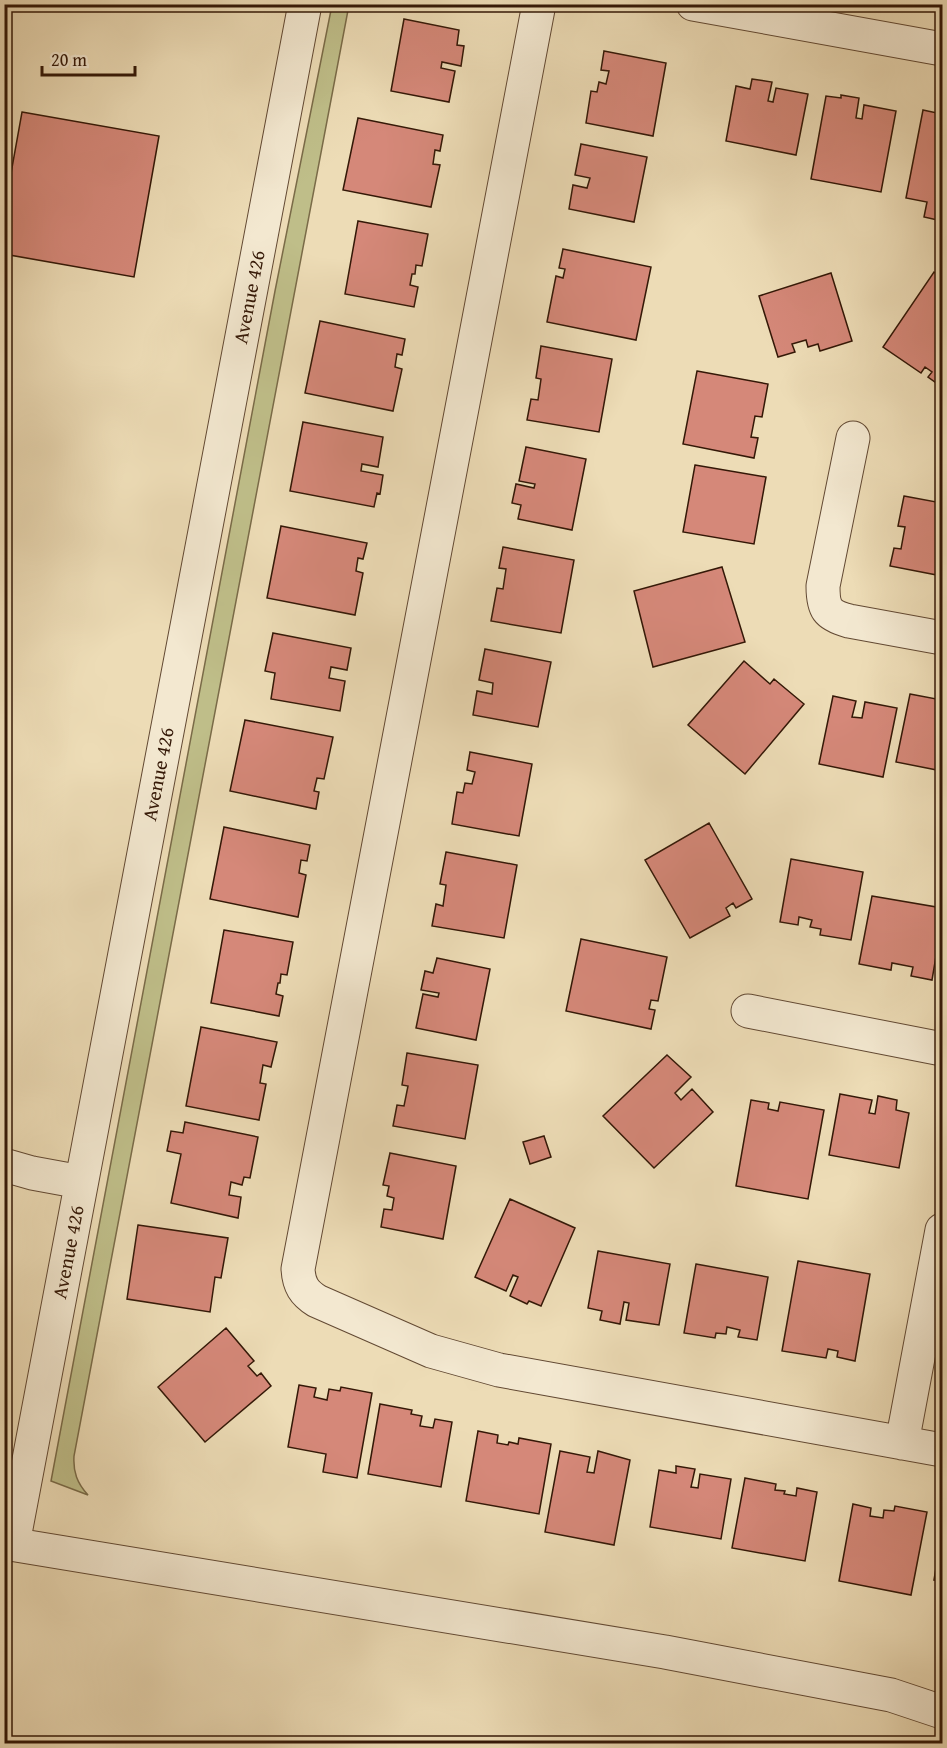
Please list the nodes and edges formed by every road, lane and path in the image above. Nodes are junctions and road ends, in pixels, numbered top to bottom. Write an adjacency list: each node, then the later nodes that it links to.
1 (305, 4): 10 (street, Avenue 426)
2 (539, 4): 12 (street)
3 (693, 4): 4 (street)
4 (942, 49)
5 (853, 438): 6 (street)
6 (942, 638)
7 (748, 1011): 8 (street)
8 (942, 1049)
9 (4, 1165): 10 (street)
10 (81, 1182): 14 (street, Avenue 426)
11 (942, 1230): 12 (street)
12 (902, 1443): 13 (street)
13 (942, 1450)
14 (9, 1543): 15 (street)
15 (942, 1712)

